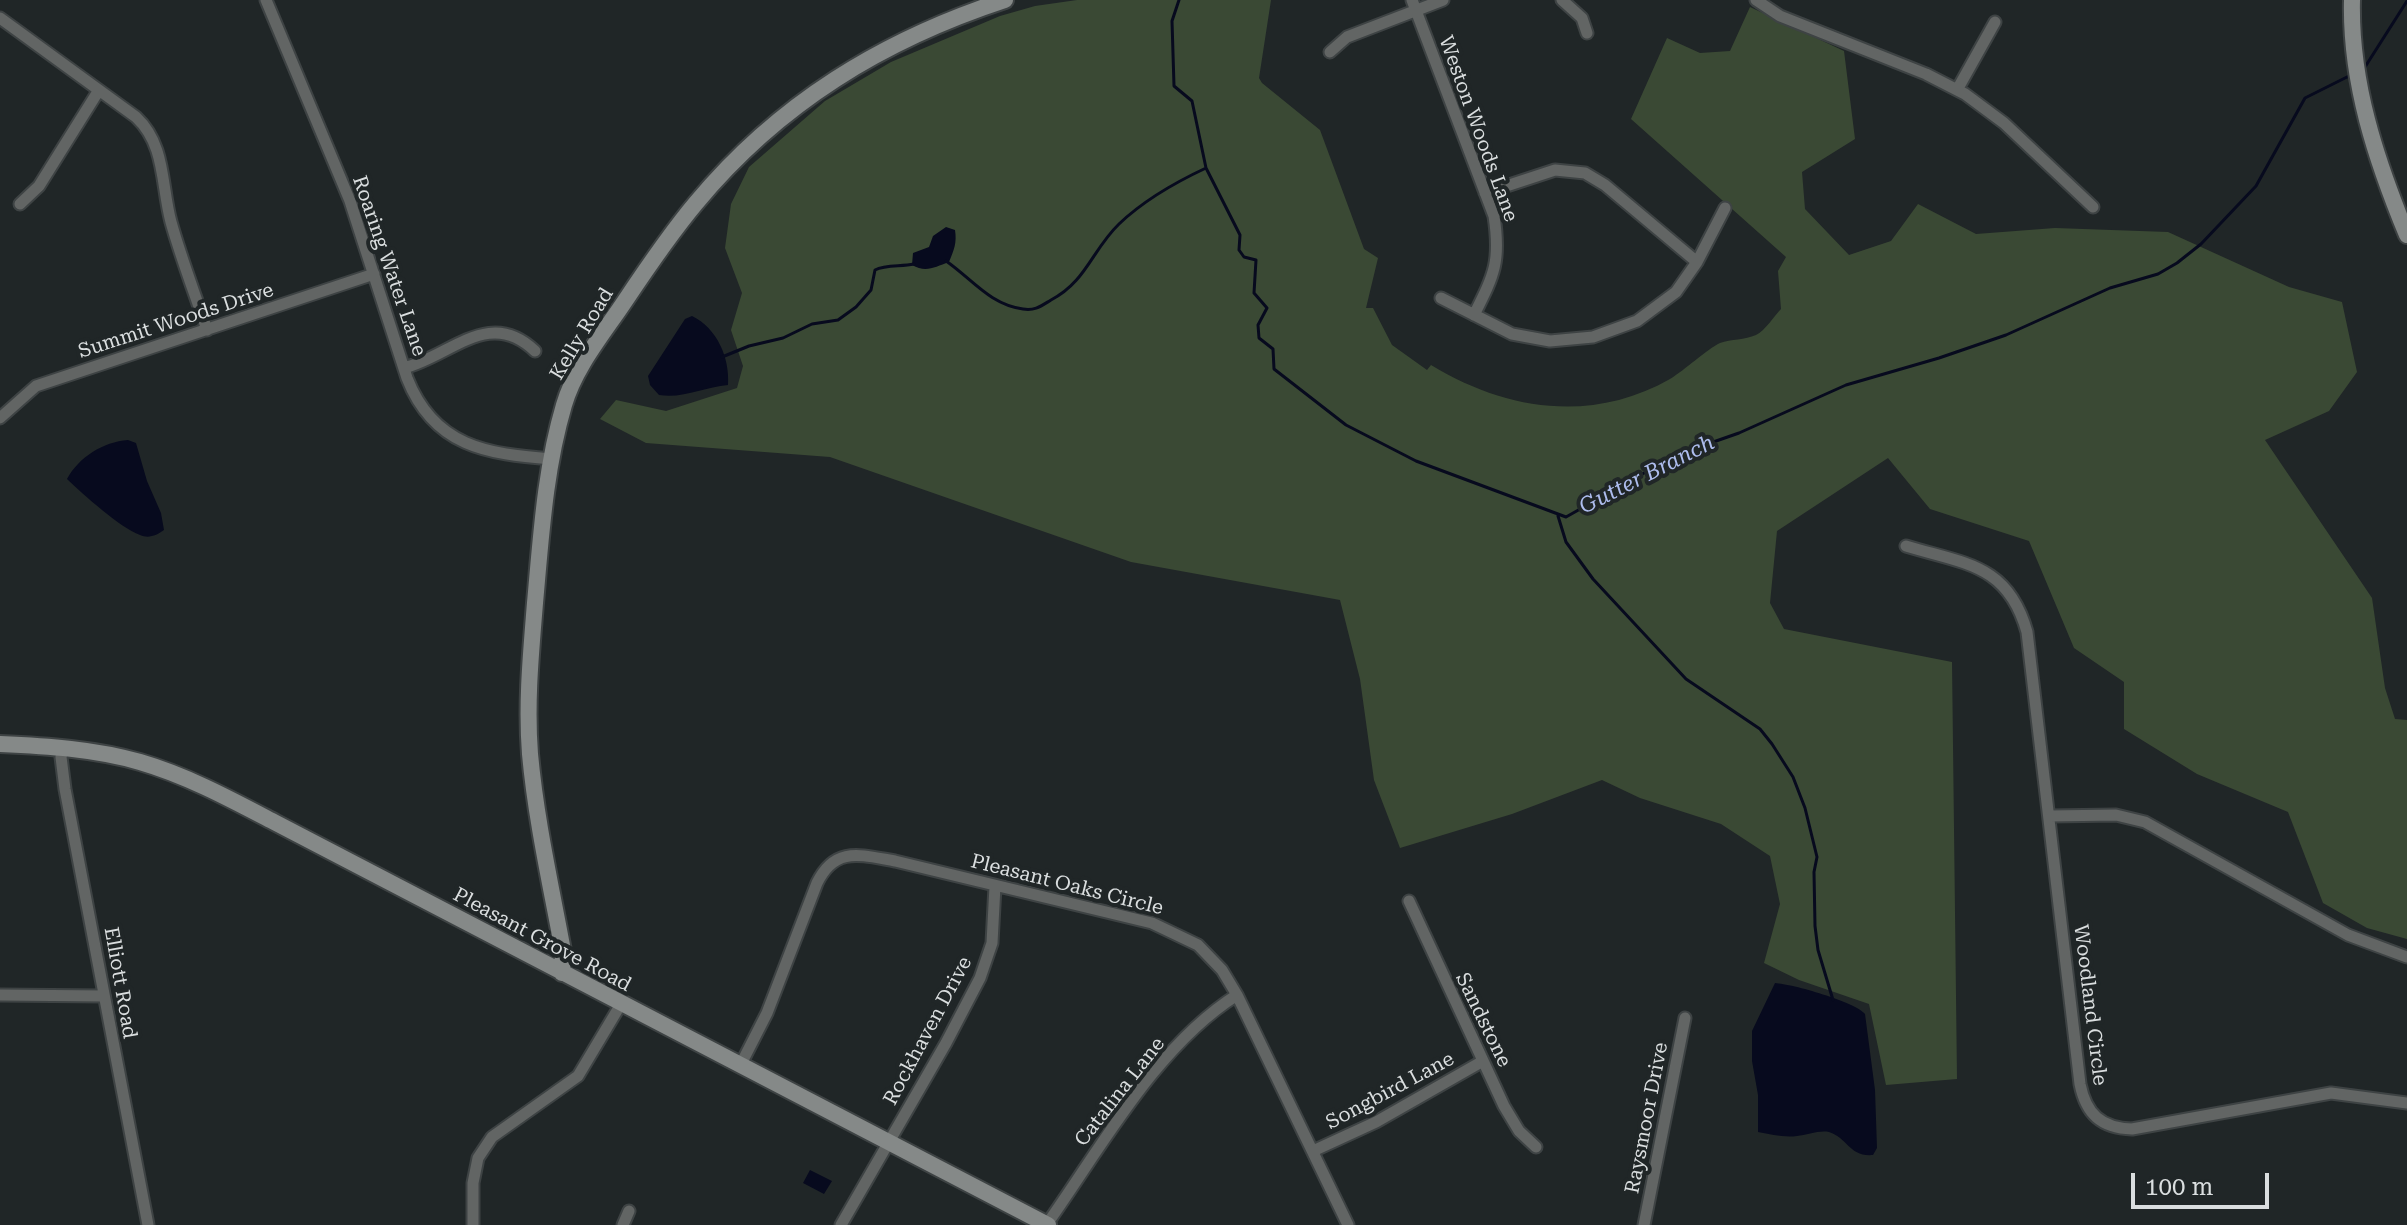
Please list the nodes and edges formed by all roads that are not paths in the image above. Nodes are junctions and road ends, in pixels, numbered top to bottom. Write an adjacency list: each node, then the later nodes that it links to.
1 (266, 0): 20 (street, Roaring Water Lane)
2 (1005, 0): 27 (street, Kelly Road)
3 (1443, 0): 7 (street)
4 (1562, 0): 10 (street)
5 (1756, 0): 13 (street)
6 (2352, 0): 18 (street)
7 (1414, 5): 11 (street); 14 (street, Weston Woods Lane)
8 (0, 18): 12 (street)
9 (1995, 22): 13 (street)
10 (1587, 33)
11 (1330, 52)
12 (99, 90): 15 (street); 23 (street)
13 (1957, 90): 16 (street)
14 (1485, 193): 19 (street); 22 (street, Weston Woods Lane)
15 (20, 204)
16 (2093, 207)
17 (1725, 208): 19 (street)
18 (2407, 235)
19 (1697, 262): 22 (street)
20 (374, 274): 23 (street, Summit Woods Drive); 25 (street, Roaring Water Lane)
21 (1441, 298): 22 (street)
22 (1474, 315)
23 (207, 330): 26 (street, Summit Woods Drive)
24 (535, 351): 25 (street)
25 (404, 368): 27 (street, Roaring Water Lane)
26 (0, 418)
27 (552, 459): 35 (street, Kelly Road)
28 (1906, 546): 31 (street, Woodland Circle)
29 (0, 744): 30 (street, Pleasant Grove Road)
30 (63, 748): 35 (street, Pleasant Grove Road); 38 (street, Elliott Road)
31 (2050, 816): 34 (street); 43 (street, Woodland Circle)
32 (995, 886): 37 (street, Pleasant Oaks Circle); 42 (street, Pleasant Oaks Circle); 44 (street, Rockhaven Drive)
33 (1409, 901): 41 (street, Sandstone)
34 (2407, 957)
35 (562, 973): 39 (street, Pleasant Grove Road)
36 (0, 995): 38 (street)
37 (1237, 995): 46 (street, Pleasant Oaks Circle); 52 (street, Catalina Lane)
38 (104, 996): 48 (street, Elliott Road)
39 (621, 1004): 42 (street, Pleasant Grove Road); 49 (street)
40 (1685, 1018): 54 (street, Raysmoor Drive)
41 (1483, 1061): 45 (street, Sandstone); 46 (street, Songbird Lane)
42 (740, 1066): 44 (street, Pleasant Grove Road)
43 (2407, 1103)
44 (887, 1142): 51 (street, Rockhaven Drive); 52 (street, Pleasant Grove Road)
45 (1536, 1147)
46 (1313, 1151): 53 (street, Pleasant Oaks Circle)
47 (629, 1211): 50 (street)
48 (148, 1225)
49 (473, 1225)
50 (623, 1225)
51 (841, 1225)
52 (1047, 1225)
53 (1348, 1225)
54 (1644, 1225)

